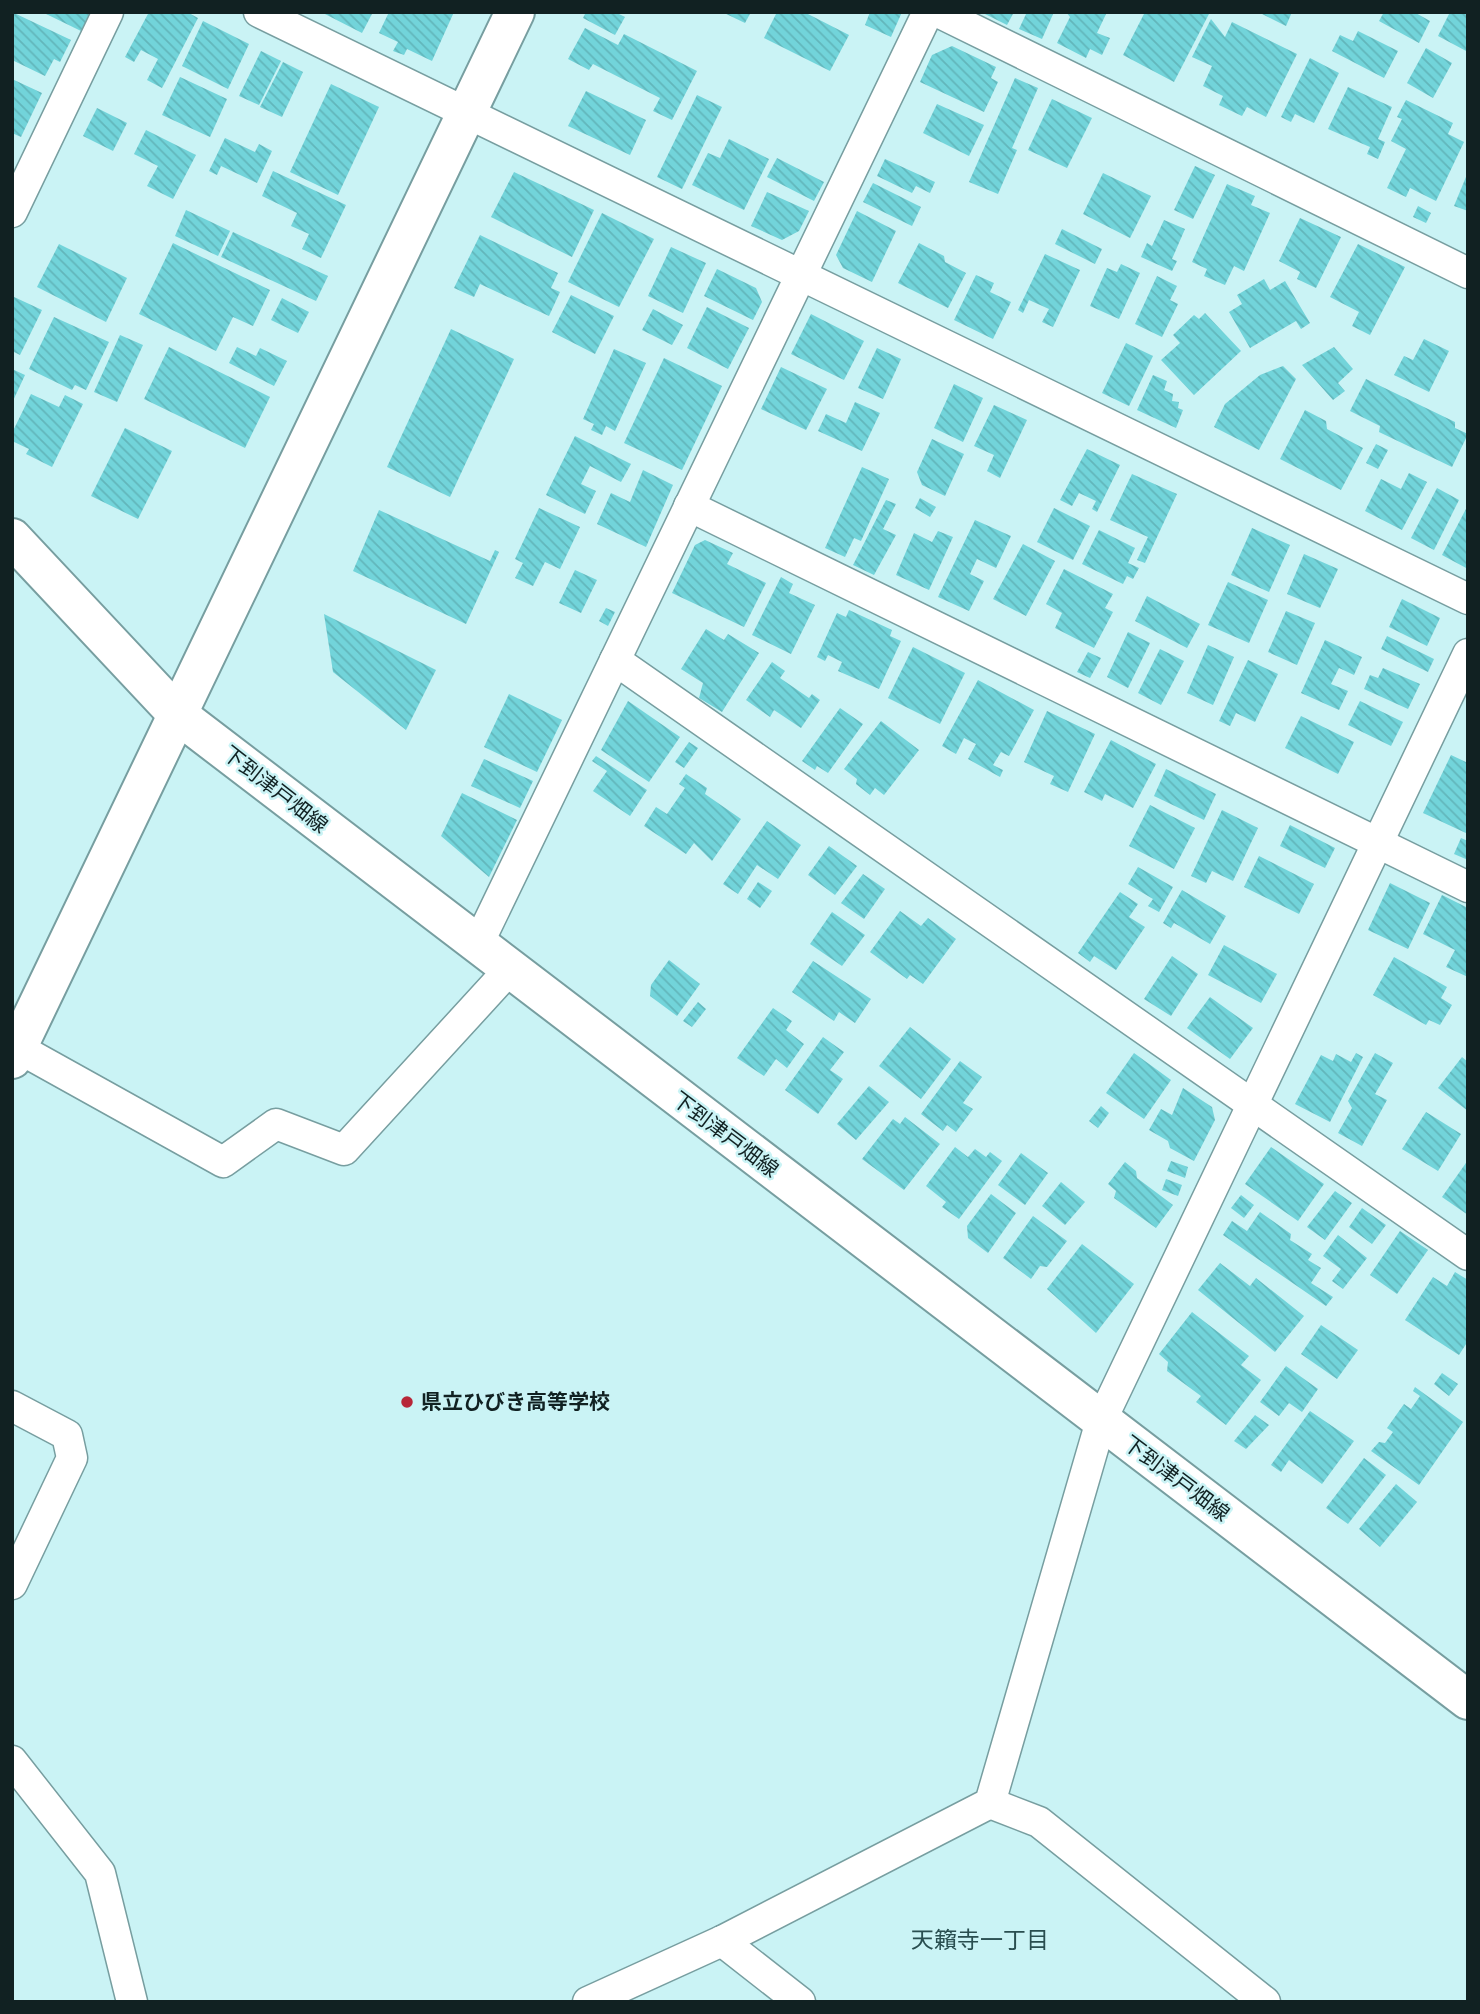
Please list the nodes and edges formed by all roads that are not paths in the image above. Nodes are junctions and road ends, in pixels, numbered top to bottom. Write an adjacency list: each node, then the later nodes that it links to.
1 (108, 12): 7 (street)
2 (259, 12): 6 (street)
3 (515, 12): 6 (main road)
4 (928, 12): 9 (street)
5 (938, 12): 8 (street)
6 (466, 113): 9 (street); 15 (main road)
7 (12, 212)
8 (1468, 273)
9 (801, 276): 10 (street); 12 (street)
10 (689, 506): 14 (street); 16 (street)
11 (12, 538): 15 (main road, 下到津戸畑線)
12 (1468, 599)
13 (1468, 654): 16 (street)
14 (615, 660): 18 (street); 21 (street)
15 (177, 714): 18 (main road, 下到津戸畑線); 20 (main road)
16 (1379, 844): 17 (street); 21 (street)
17 (1468, 887)
18 (477, 946): 19 (main road, 下到津戸畑線)
19 (509, 970): 20 (street); 24 (main road, 下到津戸畑線)
20 (15, 1054)
21 (1250, 1106): 22 (street); 24 (street)
22 (1468, 1255)
23 (12, 1406): 25 (street)
24 (1101, 1421): 26 (main road, 下到津戸畑線); 28 (street)
25 (12, 1584)
26 (1468, 1700)
27 (12, 1761): 30 (street)
28 (990, 1803): 29 (street); 33 (street)
29 (722, 1941): 31 (street); 32 (street)
30 (132, 2002)
31 (588, 2002)
32 (800, 2002)
33 (1265, 2002)

